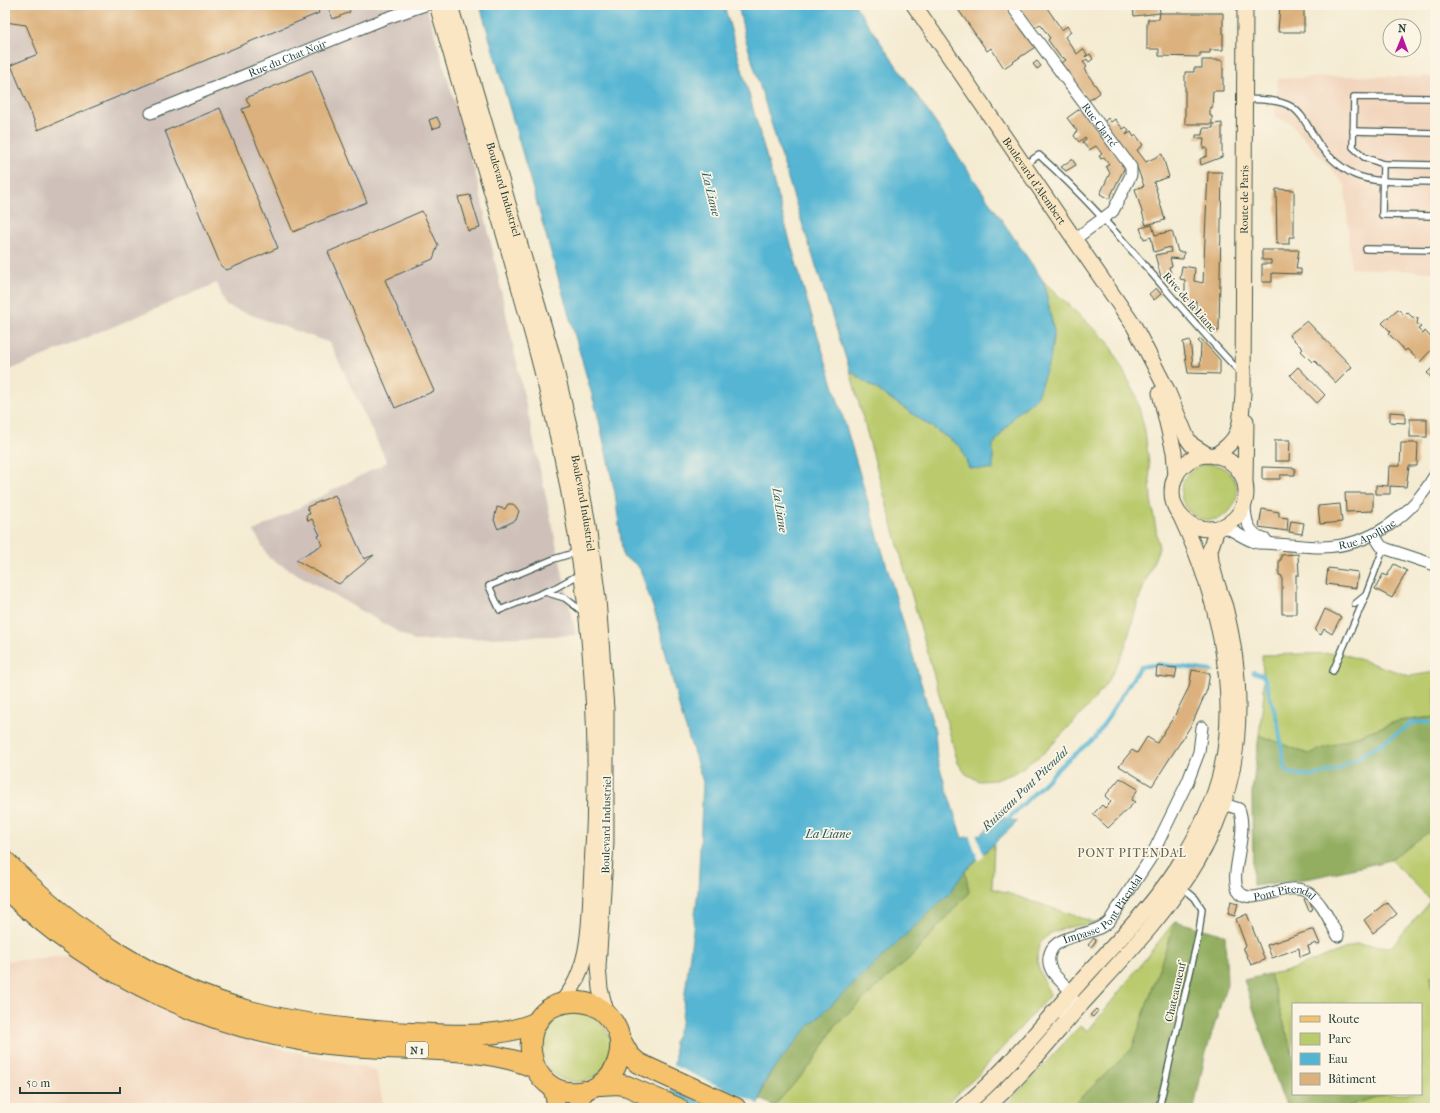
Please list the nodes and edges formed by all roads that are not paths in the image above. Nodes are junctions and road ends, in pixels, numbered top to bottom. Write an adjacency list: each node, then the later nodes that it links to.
1 (425, 5): 9 (street, Rue du Chat Noir)
2 (437, 5): 35 (street, Boulevard Industriel)
3 (450, 5): 35 (street, Boulevard Industriel)
4 (914, 5): 13 (street, Boulevard d'Alembert)
5 (1011, 5): 18 (street, Rue Clarté)
6 (1245, 5): 8 (street, Route de Paris)
7 (1435, 98): 10 (lane)
8 (1244, 99): 15 (lane); 23 (street, Route de Paris)
9 (151, 113)
10 (1353, 131): 11 (lane); 12 (lane)
11 (1435, 133)
12 (1383, 164): 14 (lane); 15 (lane)
13 (1024, 165): 18 (lane, Rive de la Liane); 19 (street, Boulevard d'Alembert)
14 (1435, 165)
15 (1383, 181): 16 (lane); 17 (lane)
16 (1435, 182)
17 (1435, 216)
18 (1103, 219): 19 (street, Rue Clarté); 23 (lane, Rive de la Liane)
19 (1075, 239): 22 (street, Boulevard d'Alembert)
20 (1366, 248): 21 (lane)
21 (1435, 250)
22 (1152, 359): 25 (street, Boulevard d'Alembert); 27 (street, Boulevard d'Alembert)
23 (1242, 375): 24 (street, Route de Paris)
24 (1243, 394): 25 (street, Route de Paris); 28 (street, Route de Paris)
25 (1211, 455): 27 (street); 28 (street)
26 (1435, 475): 32 (street, Rue Apolline)
27 (1176, 476): 30 (street)
28 (1245, 481): 29 (street)
29 (1245, 503): 31 (street); 33 (street, Rue Apolline)
30 (1181, 517): 31 (street); 50 (street)
31 (1220, 528): 33 (street, Rue Apolline); 44 (street)
32 (1374, 534): 33 (street, Rue Apolline); 34 (street)
33 (1276, 543)
34 (1384, 547): 36 (street); 39 (lane)
35 (588, 554): 37 (street, Boulevard Industriel); 38 (lane); 52 (street, Boulevard Industriel)
36 (1435, 565)
37 (581, 573): 38 (lane); 41 (street, Boulevard Industriel)
38 (545, 592): 41 (lane)
39 (1366, 595): 40 (lane); 42 (lane)
40 (1355, 604)
41 (586, 616): 51 (street, Boulevard Industriel)
42 (1333, 671)
43 (1202, 727): 50 (street, Impasse Pont Pitendal)
44 (1224, 804): 46 (street); 49 (street, Pont Pitendal)
45 (5, 862): 48 (highway, N 1)
46 (1182, 887): 56 (street); 65 (lane, Chateauneuf)
47 (5, 888): 48 (highway, N 1)
48 (39, 907): 54 (highway, N 1)
49 (1338, 936)
50 (1071, 991): 56 (street); 63 (street)
51 (559, 1005): 52 (highway); 53 (highway)
52 (607, 1015): 55 (highway)
53 (537, 1022): 54 (highway, N 1); 57 (highway)
54 (262, 1023): 57 (highway, N 1)
55 (620, 1039): 59 (highway); 62 (highway)
56 (1034, 1057): 64 (street)
57 (535, 1068): 58 (highway)
58 (551, 1085): 59 (highway); 60 (main road)
59 (587, 1095): 61 (highway)
60 (557, 1108)
61 (678, 1108)
62 (736, 1108)
63 (962, 1108)
64 (986, 1108)
65 (1159, 1108)

